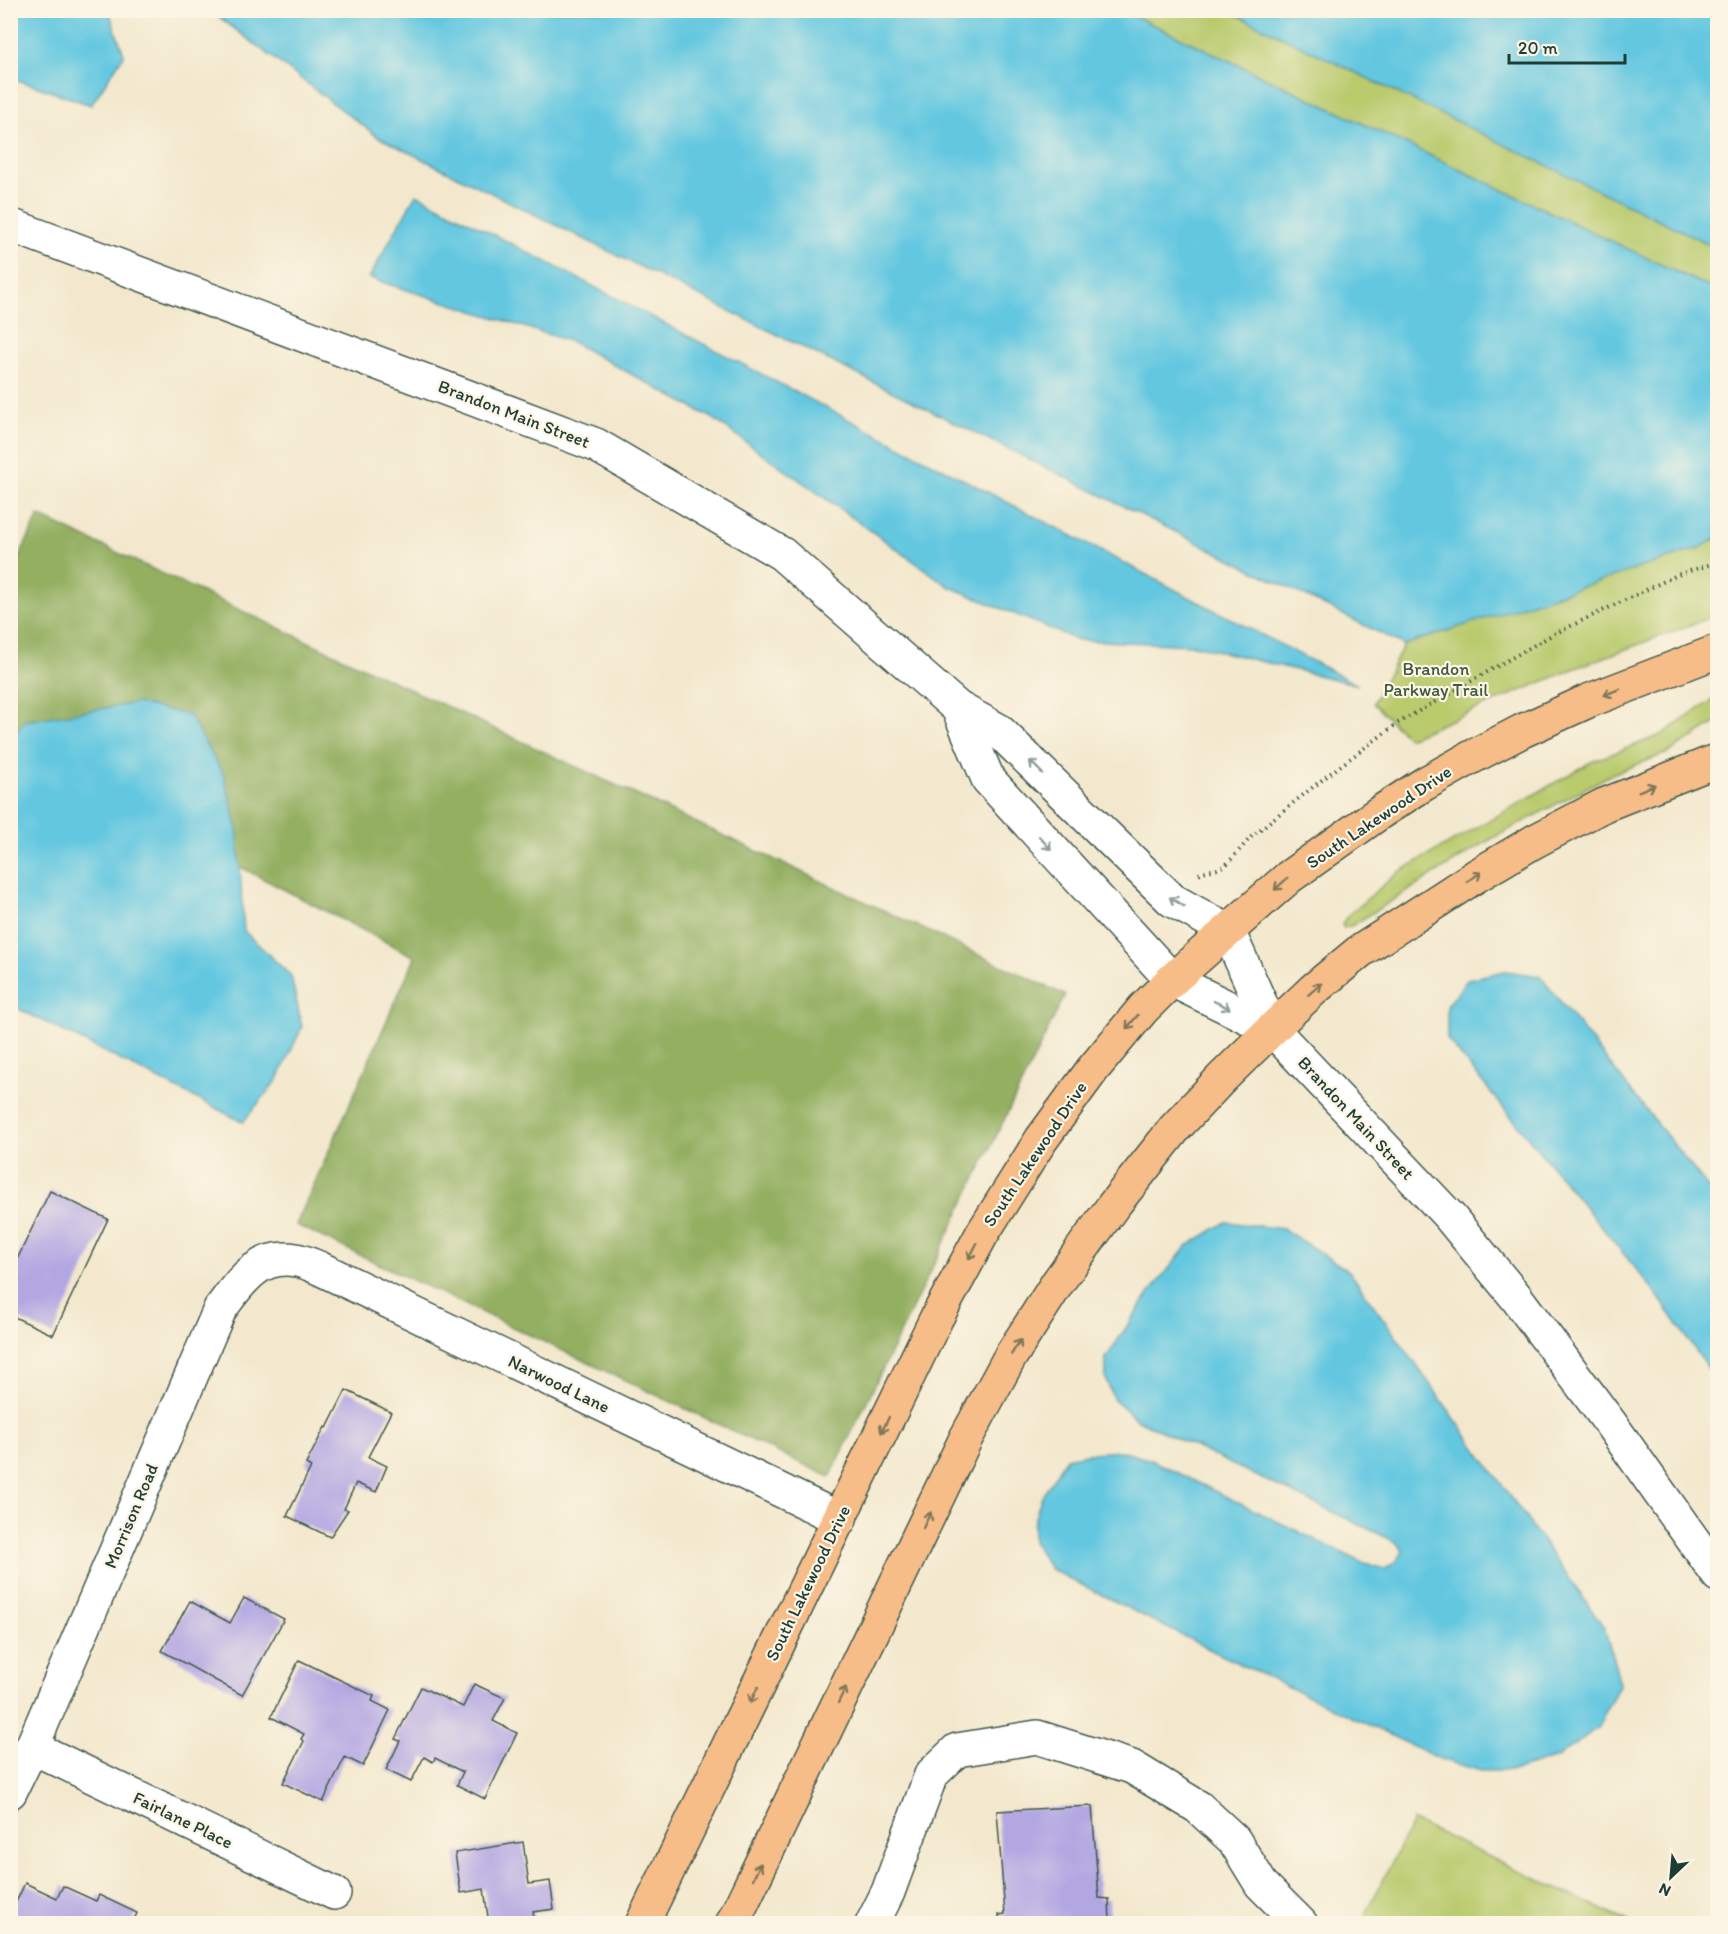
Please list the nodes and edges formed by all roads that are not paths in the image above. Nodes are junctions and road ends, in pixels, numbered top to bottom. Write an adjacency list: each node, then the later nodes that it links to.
1 (10, 225): 3 (street, Brandon Main Street)
2 (1718, 651): 5 (main road, South Lakewood Drive, one-way to 5)
3 (958, 708): 5 (street, Brandon Main Street, one-way to 3); 6 (street, Brandon Main Street, one-way to 6)
4 (1718, 760): 7 (main road, one-way to 4)
5 (1228, 931): 6 (main road, South Lakewood Drive); 7 (street)
6 (1172, 980): 7 (street, Brandon Main Street, one-way to 7); 9 (main road, South Lakewood Drive, one-way to 9)
7 (1272, 1029): 10 (street, Brandon Main Street); 16 (main road, one-way to 7)
8 (276, 1260): 9 (street, Narwood Lane); 11 (street, Morrison Road)
9 (840, 1519): 15 (main road, South Lakewood Drive, one-way to 15)
10 (1718, 1575)
11 (32, 1747): 12 (street, Morrison Road); 13 (street, Fairlane Place)
12 (10, 1792)
13 (334, 1893)
14 (883, 1916): 17 (street)
15 (642, 1923)
16 (732, 1923)
17 (1301, 1923)

